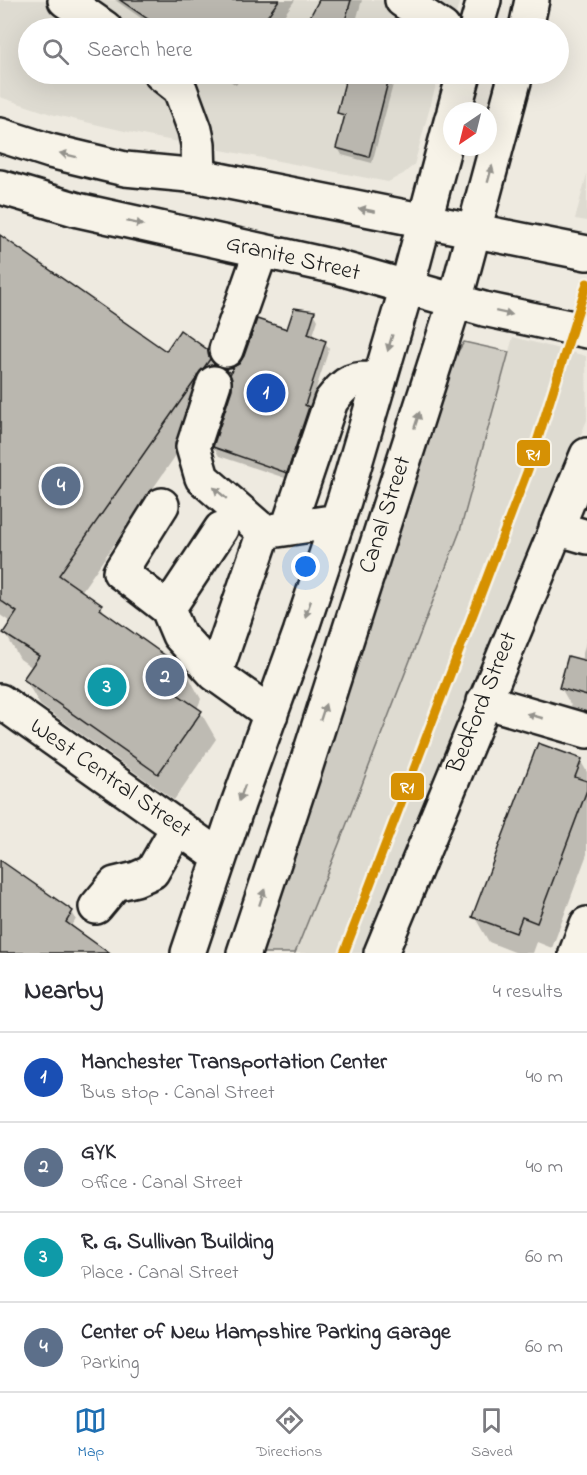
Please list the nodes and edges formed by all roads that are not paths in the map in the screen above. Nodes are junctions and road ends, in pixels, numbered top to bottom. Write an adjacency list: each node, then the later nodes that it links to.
1 (65, 0): 5 (street)
2 (402, 0): 6 (street)
3 (484, 0): 7 (street)
4 (532, 0): 8 (street)
5 (91, 18)
6 (428, 18)
7 (479, 18)
8 (528, 18)
9 (174, 84): 15 (street)
10 (461, 84): 12 (street)
11 (513, 84): 18 (street, Canal Street, one-way to 11)
12 (456, 102)
13 (0, 135): 15 (street, one-way to 13)
14 (443, 152): 17 (street, Canal Street)
15 (199, 176): 17 (street, one-way to 15)
16 (0, 186): 19 (street, Granite Street, one-way to 19)
17 (425, 221): 18 (street); 21 (street, Canal Street)
18 (474, 231): 20 (street); 22 (street, Canal Street)
19 (261, 251): 21 (street, Granite Street); 24 (street)
20 (587, 253)
21 (407, 287): 22 (street, Granite Street); 25 (street, Canal Street, one-way to 25)
22 (455, 301): 23 (street, Granite Street, one-way to 23); 45 (street, Canal Street, one-way to 22)
23 (587, 331)
24 (226, 350)
25 (380, 379): 29 (street, Canal Street); 32 (street)
26 (214, 383): 32 (street, one-way to 26)
27 (587, 454): 30 (street, Bedford Street)
28 (162, 505): 34 (street)
29 (338, 521): 32 (street); 38 (street, Canal Street, one-way to 38)
30 (555, 528): 33 (street); 36 (street, Bedford Street)
31 (221, 530): 34 (street)
32 (276, 530): 35 (street)
33 (587, 537)
34 (168, 609): 35 (street)
35 (214, 674): 38 (street)
36 (484, 701): 39 (street, one-way to 36); 46 (street, Bedford Street)
37 (5, 714): 40 (street, West Central Street)
38 (271, 714): 41 (street, Canal Street, one-way to 41)
39 (587, 731)
40 (178, 827): 41 (street, West Central Street); 42 (street)
41 (220, 857): 44 (street, Canal Street)
42 (96, 907)
43 (587, 924): 47 (street)
44 (188, 953)
45 (244, 953)
46 (381, 953)
47 (576, 953)

